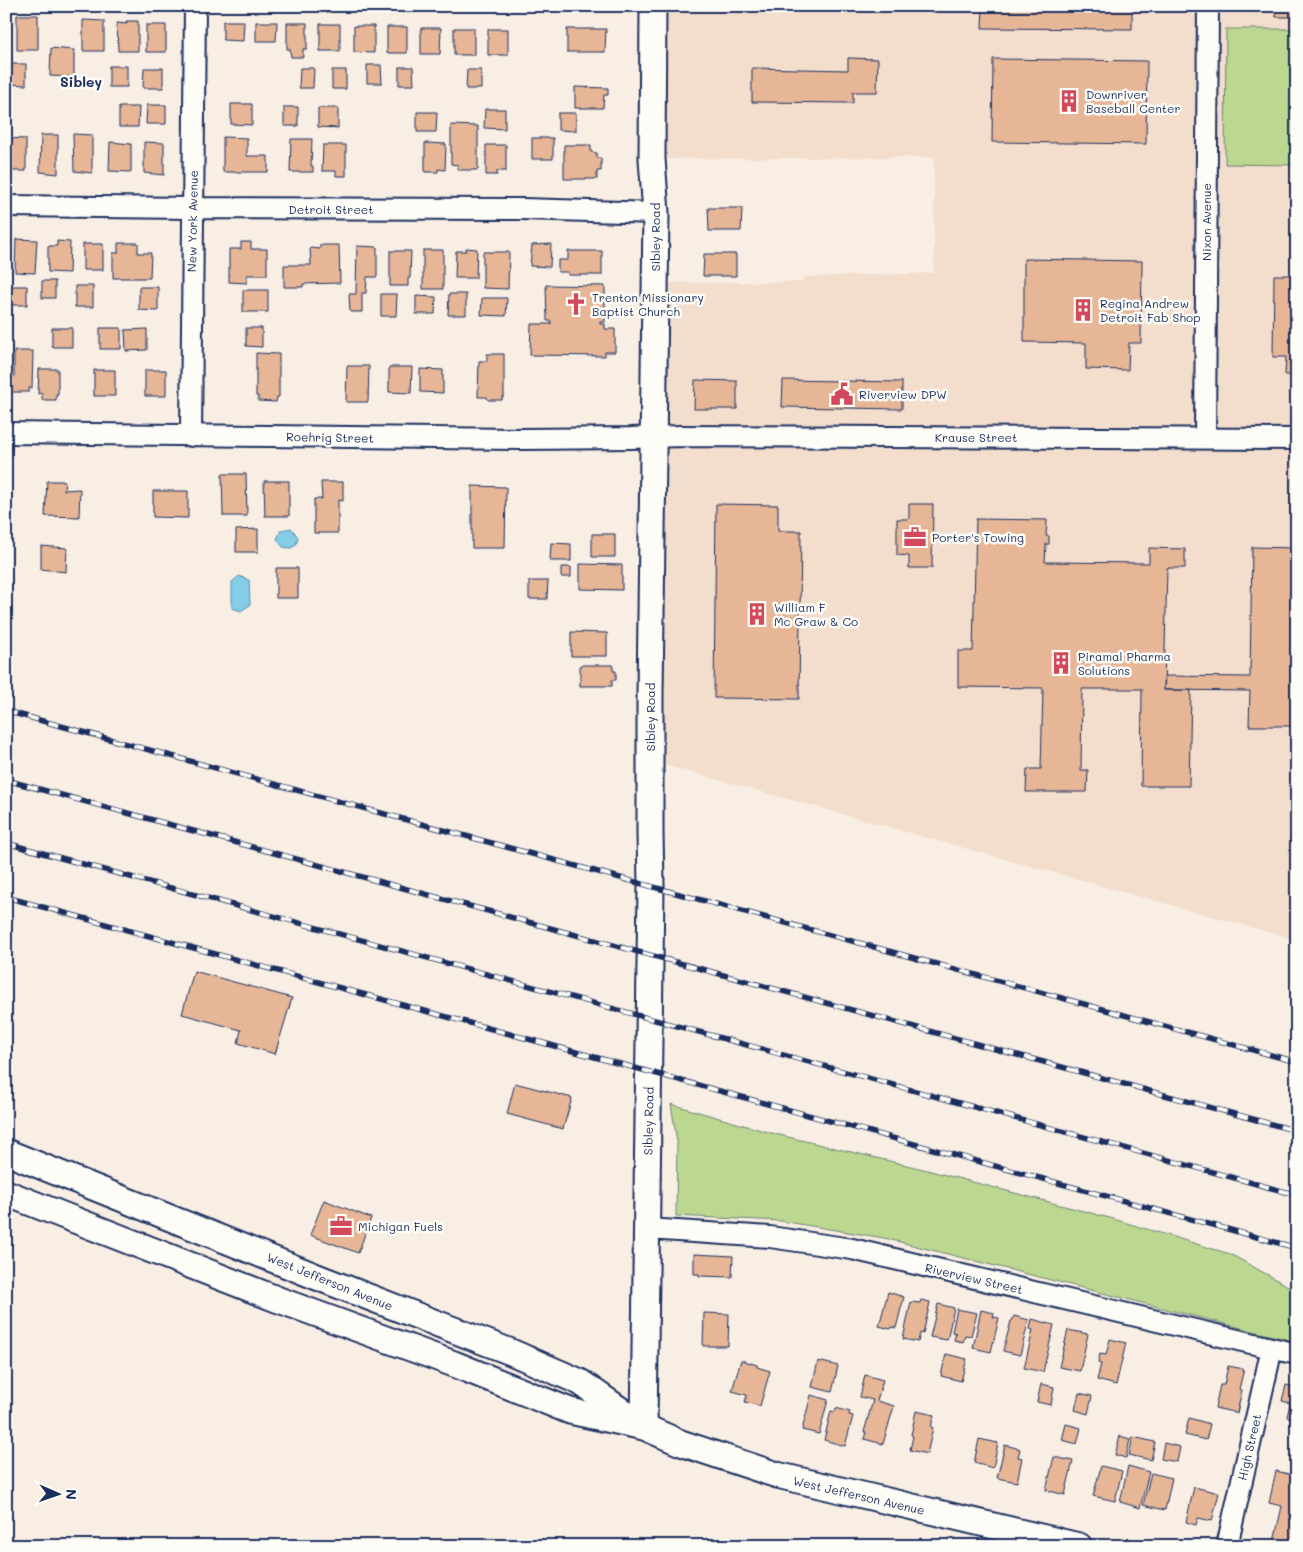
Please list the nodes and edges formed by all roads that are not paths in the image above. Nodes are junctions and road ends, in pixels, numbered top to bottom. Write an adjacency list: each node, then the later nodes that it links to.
1 (195, 6): 5 (street, New York Avenue)
2 (653, 6): 6 (main road, Sibley Road)
3 (1208, 6): 10 (street, Nixon Avenue)
4 (6, 206): 5 (street, Detroit Street)
5 (192, 208): 6 (street, Detroit Street); 8 (street, New York Avenue)
6 (656, 213): 9 (main road, Sibley Road)
7 (6, 433): 8 (street, Roehrig Street)
8 (190, 436): 9 (street, Roehrig Street)
9 (654, 436): 10 (street, Krause Street); 14 (main road, Sibley Road)
10 (1205, 438): 11 (street, Krause Street)
11 (1297, 439)
12 (6, 1152): 15 (main road, West Jefferson Avenue)
13 (6, 1193): 16 (main road, West Jefferson Avenue)
14 (647, 1229): 17 (street, Riverview Street); 19 (main road, Sibley Road)
15 (294, 1267): 16 (main road); 19 (main road, West Jefferson Avenue)
16 (279, 1300): 19 (main road, West Jefferson Avenue)
17 (1272, 1348): 18 (street, Riverview Street); 21 (street, High Street)
18 (1297, 1354)
19 (644, 1427): 20 (main road, West Jefferson Avenue)
20 (1079, 1546)
21 (1227, 1546)

